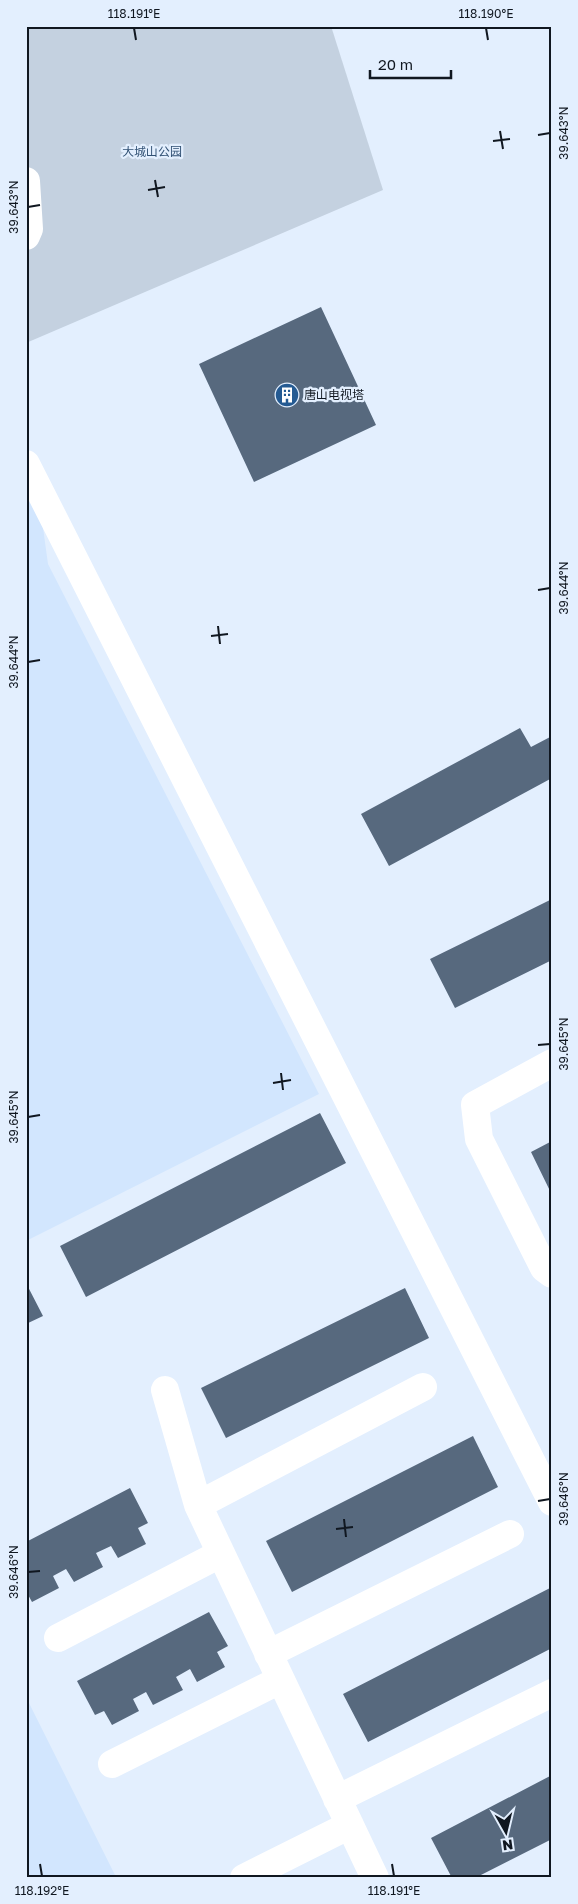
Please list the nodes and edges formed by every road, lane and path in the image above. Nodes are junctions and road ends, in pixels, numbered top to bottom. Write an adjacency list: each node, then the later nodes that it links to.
1 (26, 181): 2 (street)
2 (26, 236)
3 (26, 464): 8 (street)
4 (552, 1063): 5 (street)
5 (552, 1274)
6 (423, 1387): 10 (street)
7 (165, 1390): 10 (street)
8 (543, 1462): 9 (street)
9 (552, 1502)
10 (198, 1505): 12 (street)
11 (510, 1534): 14 (street)
12 (220, 1554): 13 (street); 14 (street)
13 (58, 1638)
14 (268, 1654): 15 (street)
15 (280, 1680): 17 (street); 18 (street)
16 (552, 1694): 18 (street)
17 (112, 1764)
18 (338, 1799): 19 (street)
19 (350, 1825): 20 (street); 21 (street)
20 (244, 1878)
21 (375, 1878)

